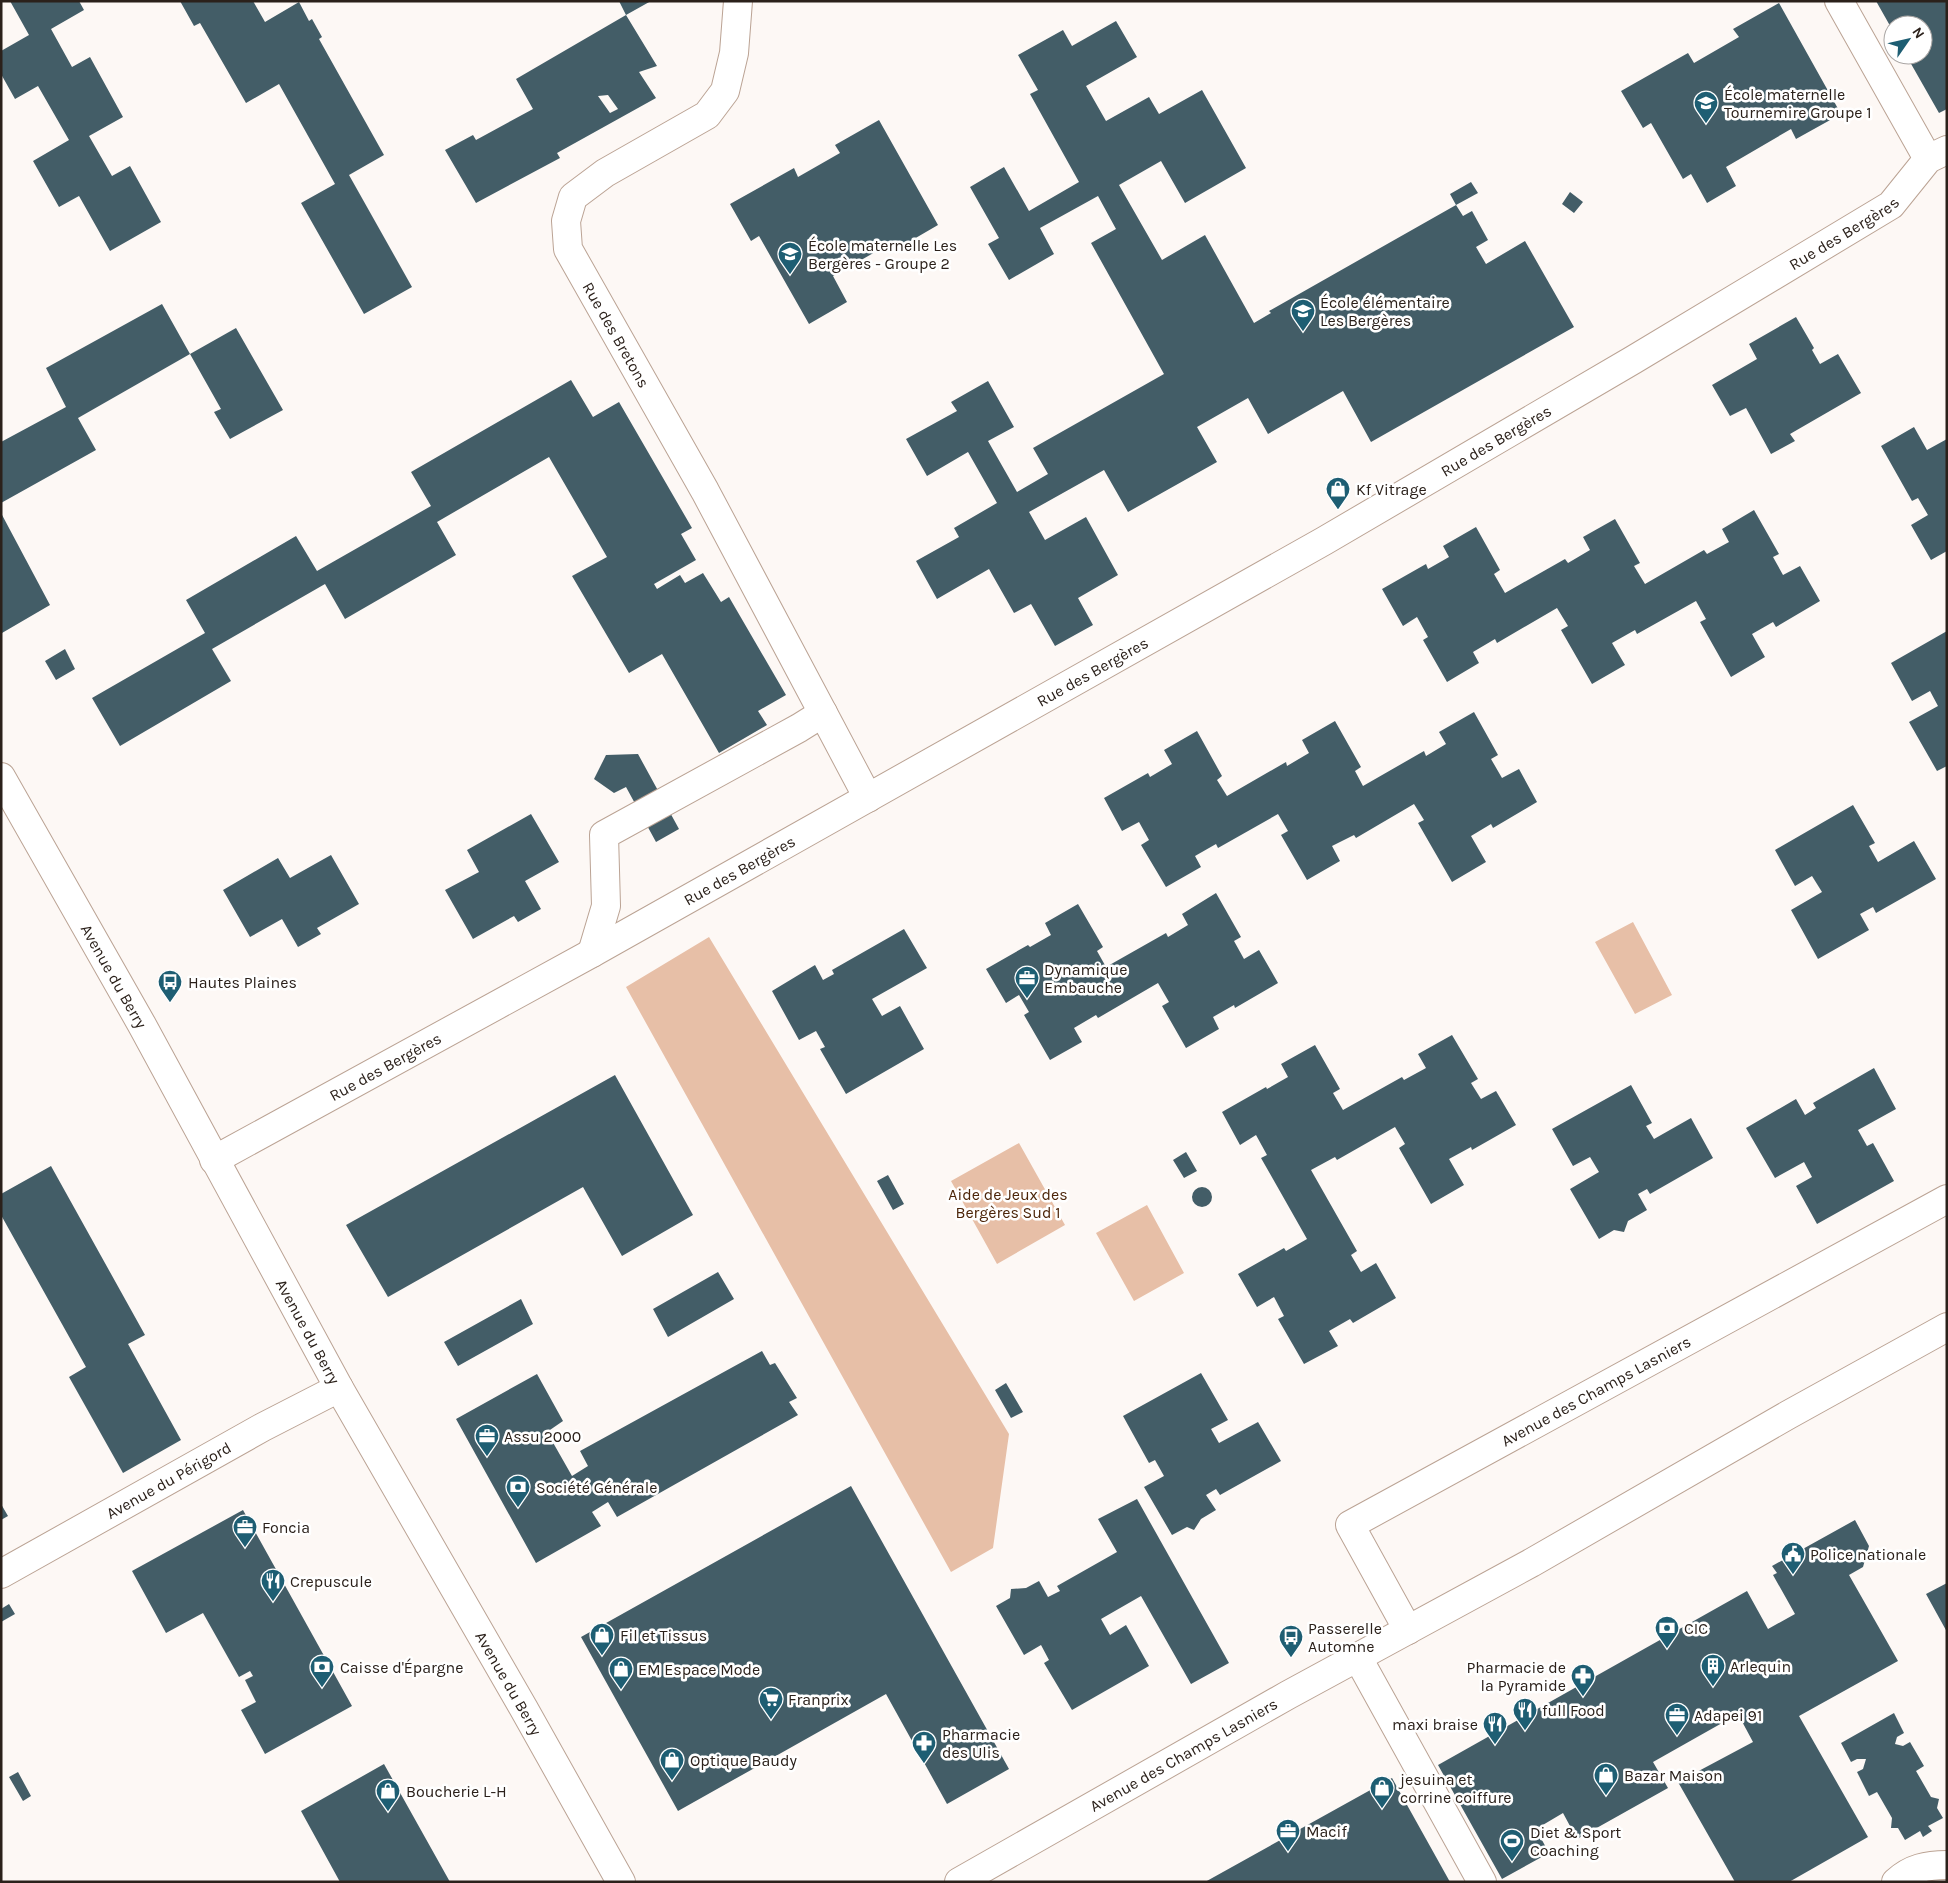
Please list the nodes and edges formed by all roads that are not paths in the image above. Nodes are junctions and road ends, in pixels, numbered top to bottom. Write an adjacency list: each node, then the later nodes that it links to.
1 (738, 1): 4 (street, Rue des Bretons)
2 (1839, 1): 3 (street)
3 (1937, 155): 6 (street, Rue des Bergères)
4 (823, 713): 6 (street, Rue des Bretons); 7 (street)
5 (1, 777): 8 (street, Avenue du Berry)
6 (868, 798): 7 (street, Rue des Bergères)
7 (592, 953): 8 (street, Rue des Bergères)
8 (214, 1160): 11 (street, Avenue du Berry)
9 (1947, 1199): 13 (street, Avenue des Champs Lasniers)
10 (1947, 1327): 13 (street, Avenue des Champs Lasniers)
11 (339, 1388): 12 (street, Avenue du Périgord); 16 (street, Avenue du Berry)
12 (1, 1574)
13 (1408, 1630): 14 (street, Avenue des Champs Lasniers)
14 (1358, 1658): 17 (street, Avenue des Champs Lasniers); 18 (street)
15 (1947, 1865): 19 (street)
16 (621, 1882)
17 (959, 1882)
18 (1482, 1882)
19 (1896, 1882)

